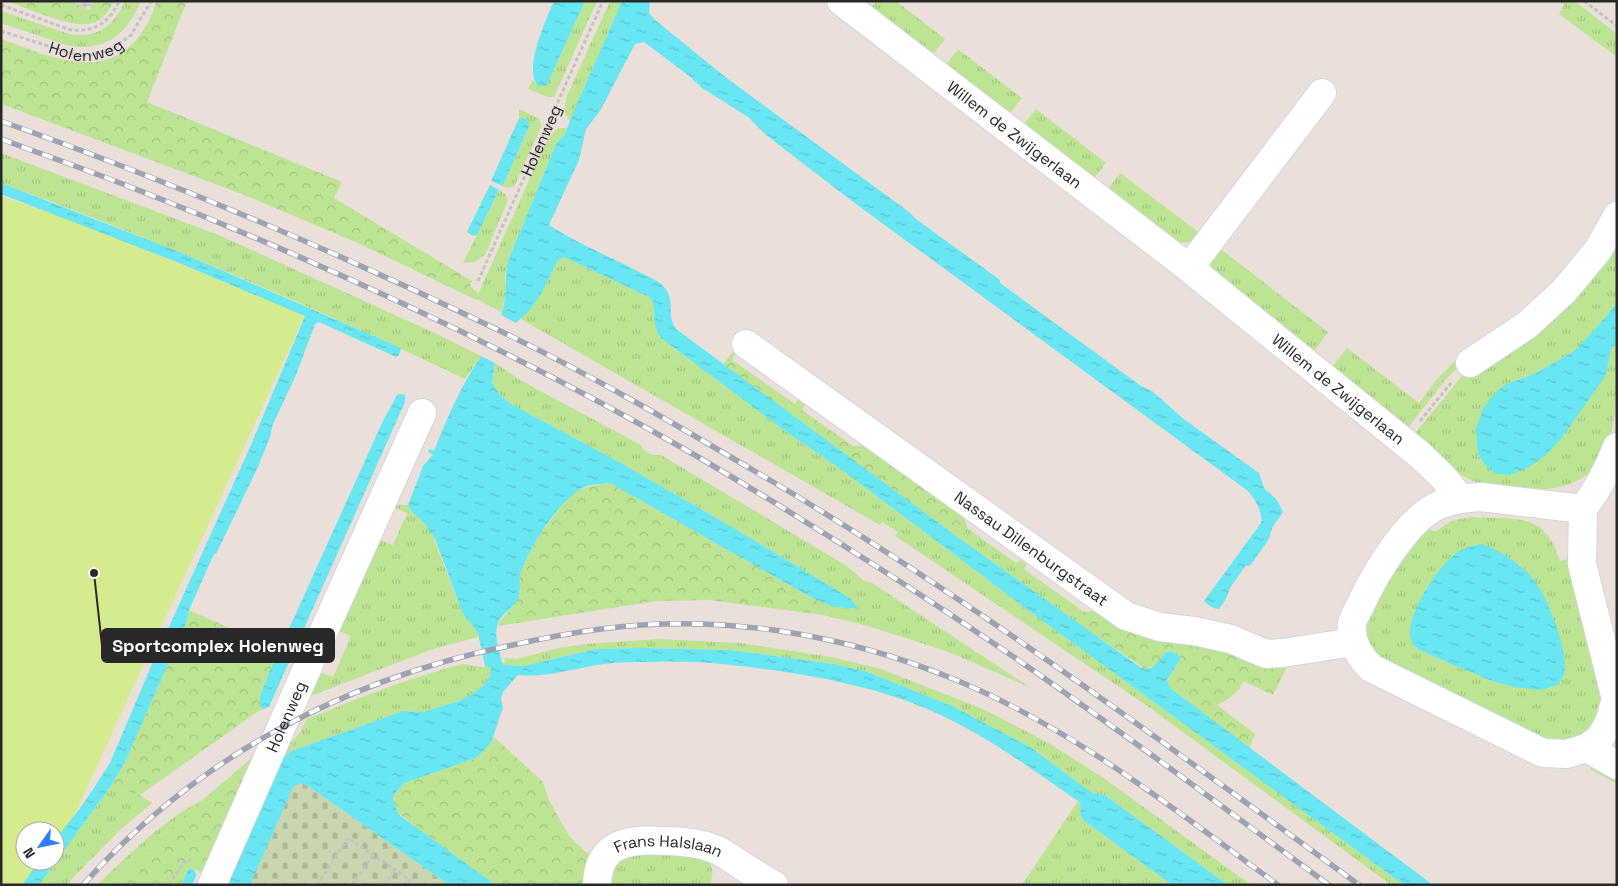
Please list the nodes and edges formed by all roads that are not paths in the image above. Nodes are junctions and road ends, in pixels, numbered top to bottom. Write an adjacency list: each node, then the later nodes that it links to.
1 (841, 1): 4 (street, Willem de Zwijgerlaan)
2 (1322, 93): 4 (street)
3 (1617, 216): 6 (street)
4 (1189, 268): 9 (street, Willem de Zwijgerlaan)
5 (746, 344): 11 (street, Nassau Dillenburgstraat)
6 (1470, 363)
7 (422, 413): 15 (street, Holenweg)
8 (1617, 447): 10 (street)
9 (1460, 498): 10 (street); 11 (street)
10 (1583, 509): 12 (street)
11 (1353, 642): 12 (street)
12 (1587, 748): 13 (street)
13 (1617, 764)
14 (756, 882): 16 (street, Frans Halslaan)
15 (212, 885)
16 (598, 885)

